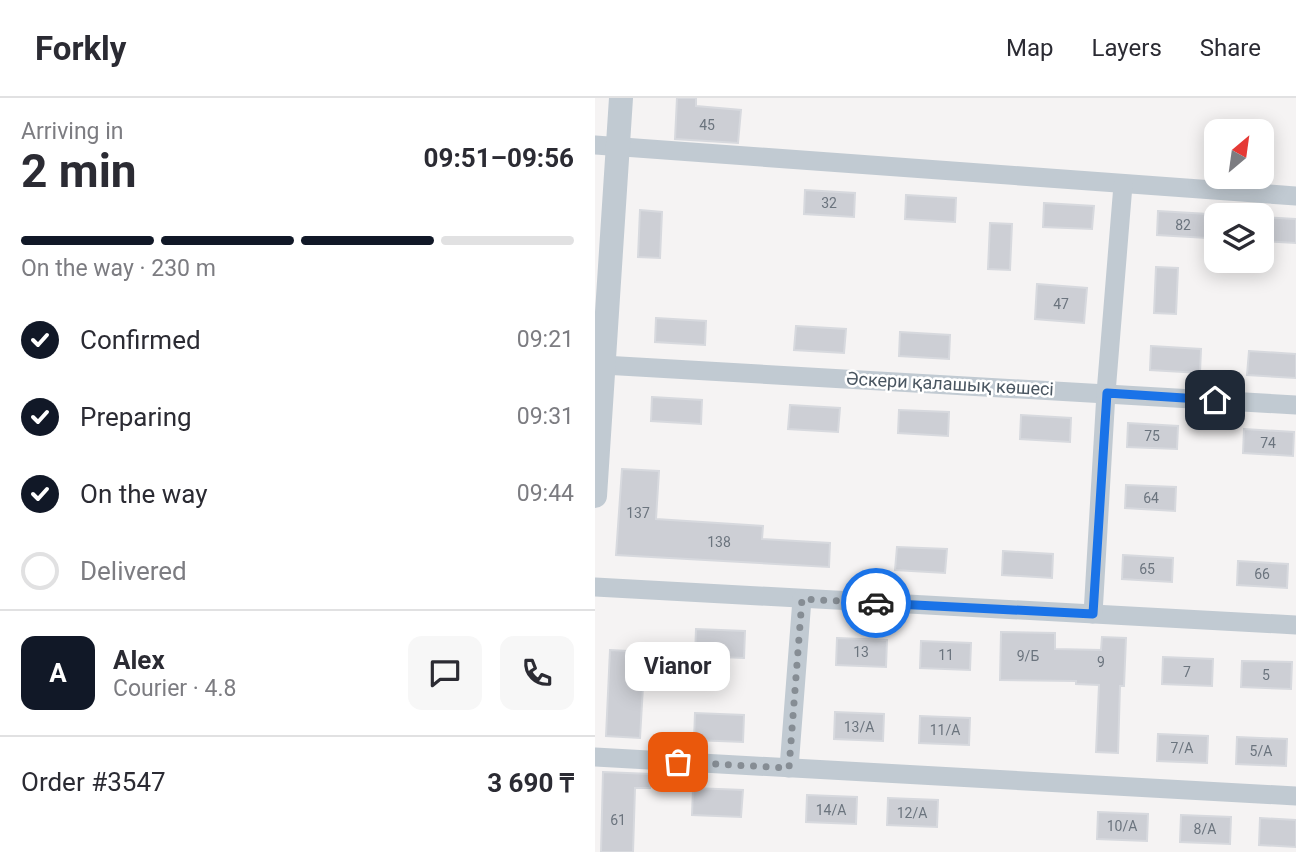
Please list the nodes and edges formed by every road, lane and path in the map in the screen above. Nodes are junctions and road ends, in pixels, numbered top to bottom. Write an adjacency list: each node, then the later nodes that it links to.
1 (621, 98): 2 (street)
2 (606, 146): 3 (street); 5 (street)
3 (1123, 185): 4 (street); 6 (street)
4 (1296, 196)
5 (603, 365): 6 (street, Әскери қалашық көшесі); 8 (street)
6 (1107, 393): 7 (street, Әскери қалашық көшесі); 11 (street)
7 (1296, 405)
8 (595, 496)
9 (595, 587): 10 (street)
10 (802, 599): 11 (street); 14 (street)
11 (1093, 614): 12 (street)
12 (1296, 625)
13 (595, 757): 14 (street)
14 (789, 768): 15 (street)
15 (1296, 796)

